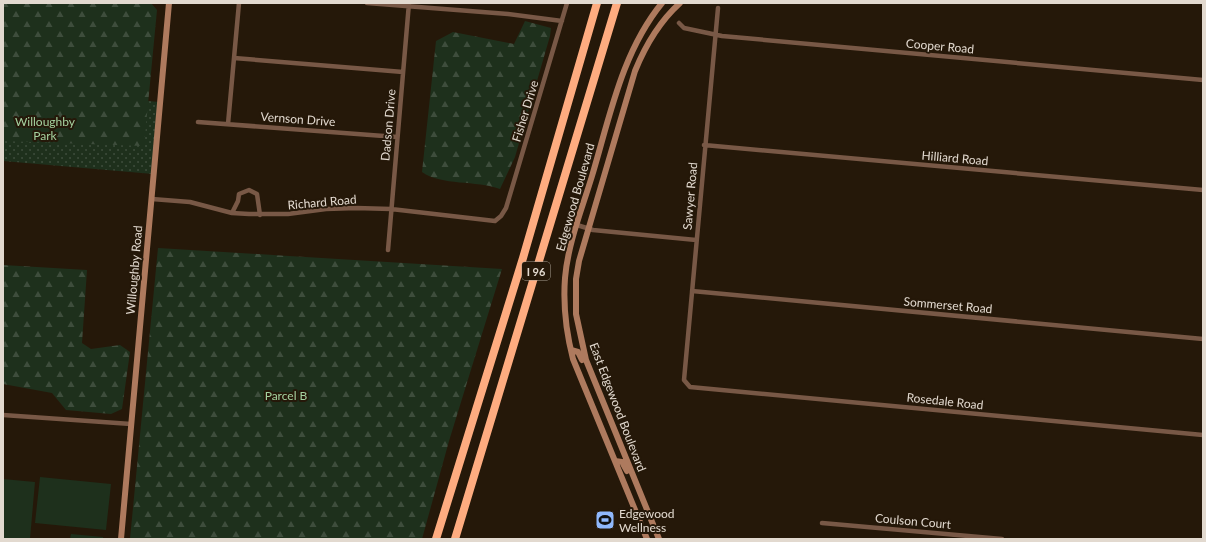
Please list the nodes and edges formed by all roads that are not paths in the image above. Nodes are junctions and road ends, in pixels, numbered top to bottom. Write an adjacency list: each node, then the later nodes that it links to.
1 (169, 3): 22 (street, Willoughby Road)
2 (239, 3): 14 (street)
3 (367, 3): 9 (street)
4 (567, 3): 11 (street, Fisher Drive)
5 (597, 3): 45 (highway, I 96)
6 (617, 3): 46 (highway, I 96)
7 (662, 3): 27 (street, Edgewood Boulevard)
8 (680, 3): 28 (street, East Edgewood Boulevard)
9 (409, 5): 11 (street); 15 (street, Dadson Drive)
10 (718, 8): 13 (street, Sawyer Road)
11 (562, 21): 26 (street, Fisher Drive)
12 (679, 23): 13 (street, Cooper Road)
13 (714, 34): 16 (street, Cooper Road); 20 (street, Sawyer Road)
14 (234, 58): 15 (street); 18 (street)
15 (403, 72): 19 (street, Dadson Drive)
16 (1203, 80)
17 (198, 122): 18 (street, Vernson Drive)
18 (228, 124): 19 (street, Vernson Drive)
19 (397, 137): 23 (street, Dadson Drive)
20 (704, 146): 21 (street, Hilliard Road); 29 (street, Sawyer Road)
21 (1203, 190)
22 (152, 199): 24 (street, Richard Road); 38 (street, Willoughby Road)
23 (391, 209): 25 (street, Richard Road); 26 (street, Richard Road); 30 (street, Dadson Drive)
24 (232, 213): 25 (street, Richard Road); 25 (street)
25 (260, 215)
26 (495, 221)
27 (577, 225): 28 (street); 33 (street, Edgewood Boulevard)
28 (588, 228): 29 (street); 35 (street, East Edgewood Boulevard)
29 (696, 240): 31 (street, Sawyer Road)
30 (388, 250)
31 (692, 291): 32 (street, Sommerset Road); 34 (street, Sawyer Road)
32 (1203, 339)
33 (571, 350): 35 (street); 36 (street, Edgewood Boulevard)
34 (686, 384): 40 (street, Rosedale Road)
35 (597, 388): 39 (street, East Edgewood Boulevard)
36 (588, 395): 39 (street); 41 (street, Edgewood Boulevard)
37 (3, 415): 38 (street)
38 (131, 424): 44 (street, Willoughby Road)
39 (613, 427): 42 (street, East Edgewood Boulevard)
40 (1203, 435)
41 (615, 461): 42 (street); 47 (street, Edgewood Boulevard)
42 (642, 498): 48 (street, East Edgewood Boulevard)
43 (822, 523): 49 (street, Coulson Court)
44 (121, 539)
45 (436, 539)
46 (455, 539)
47 (647, 539)
48 (659, 539)
49 (1002, 539)

